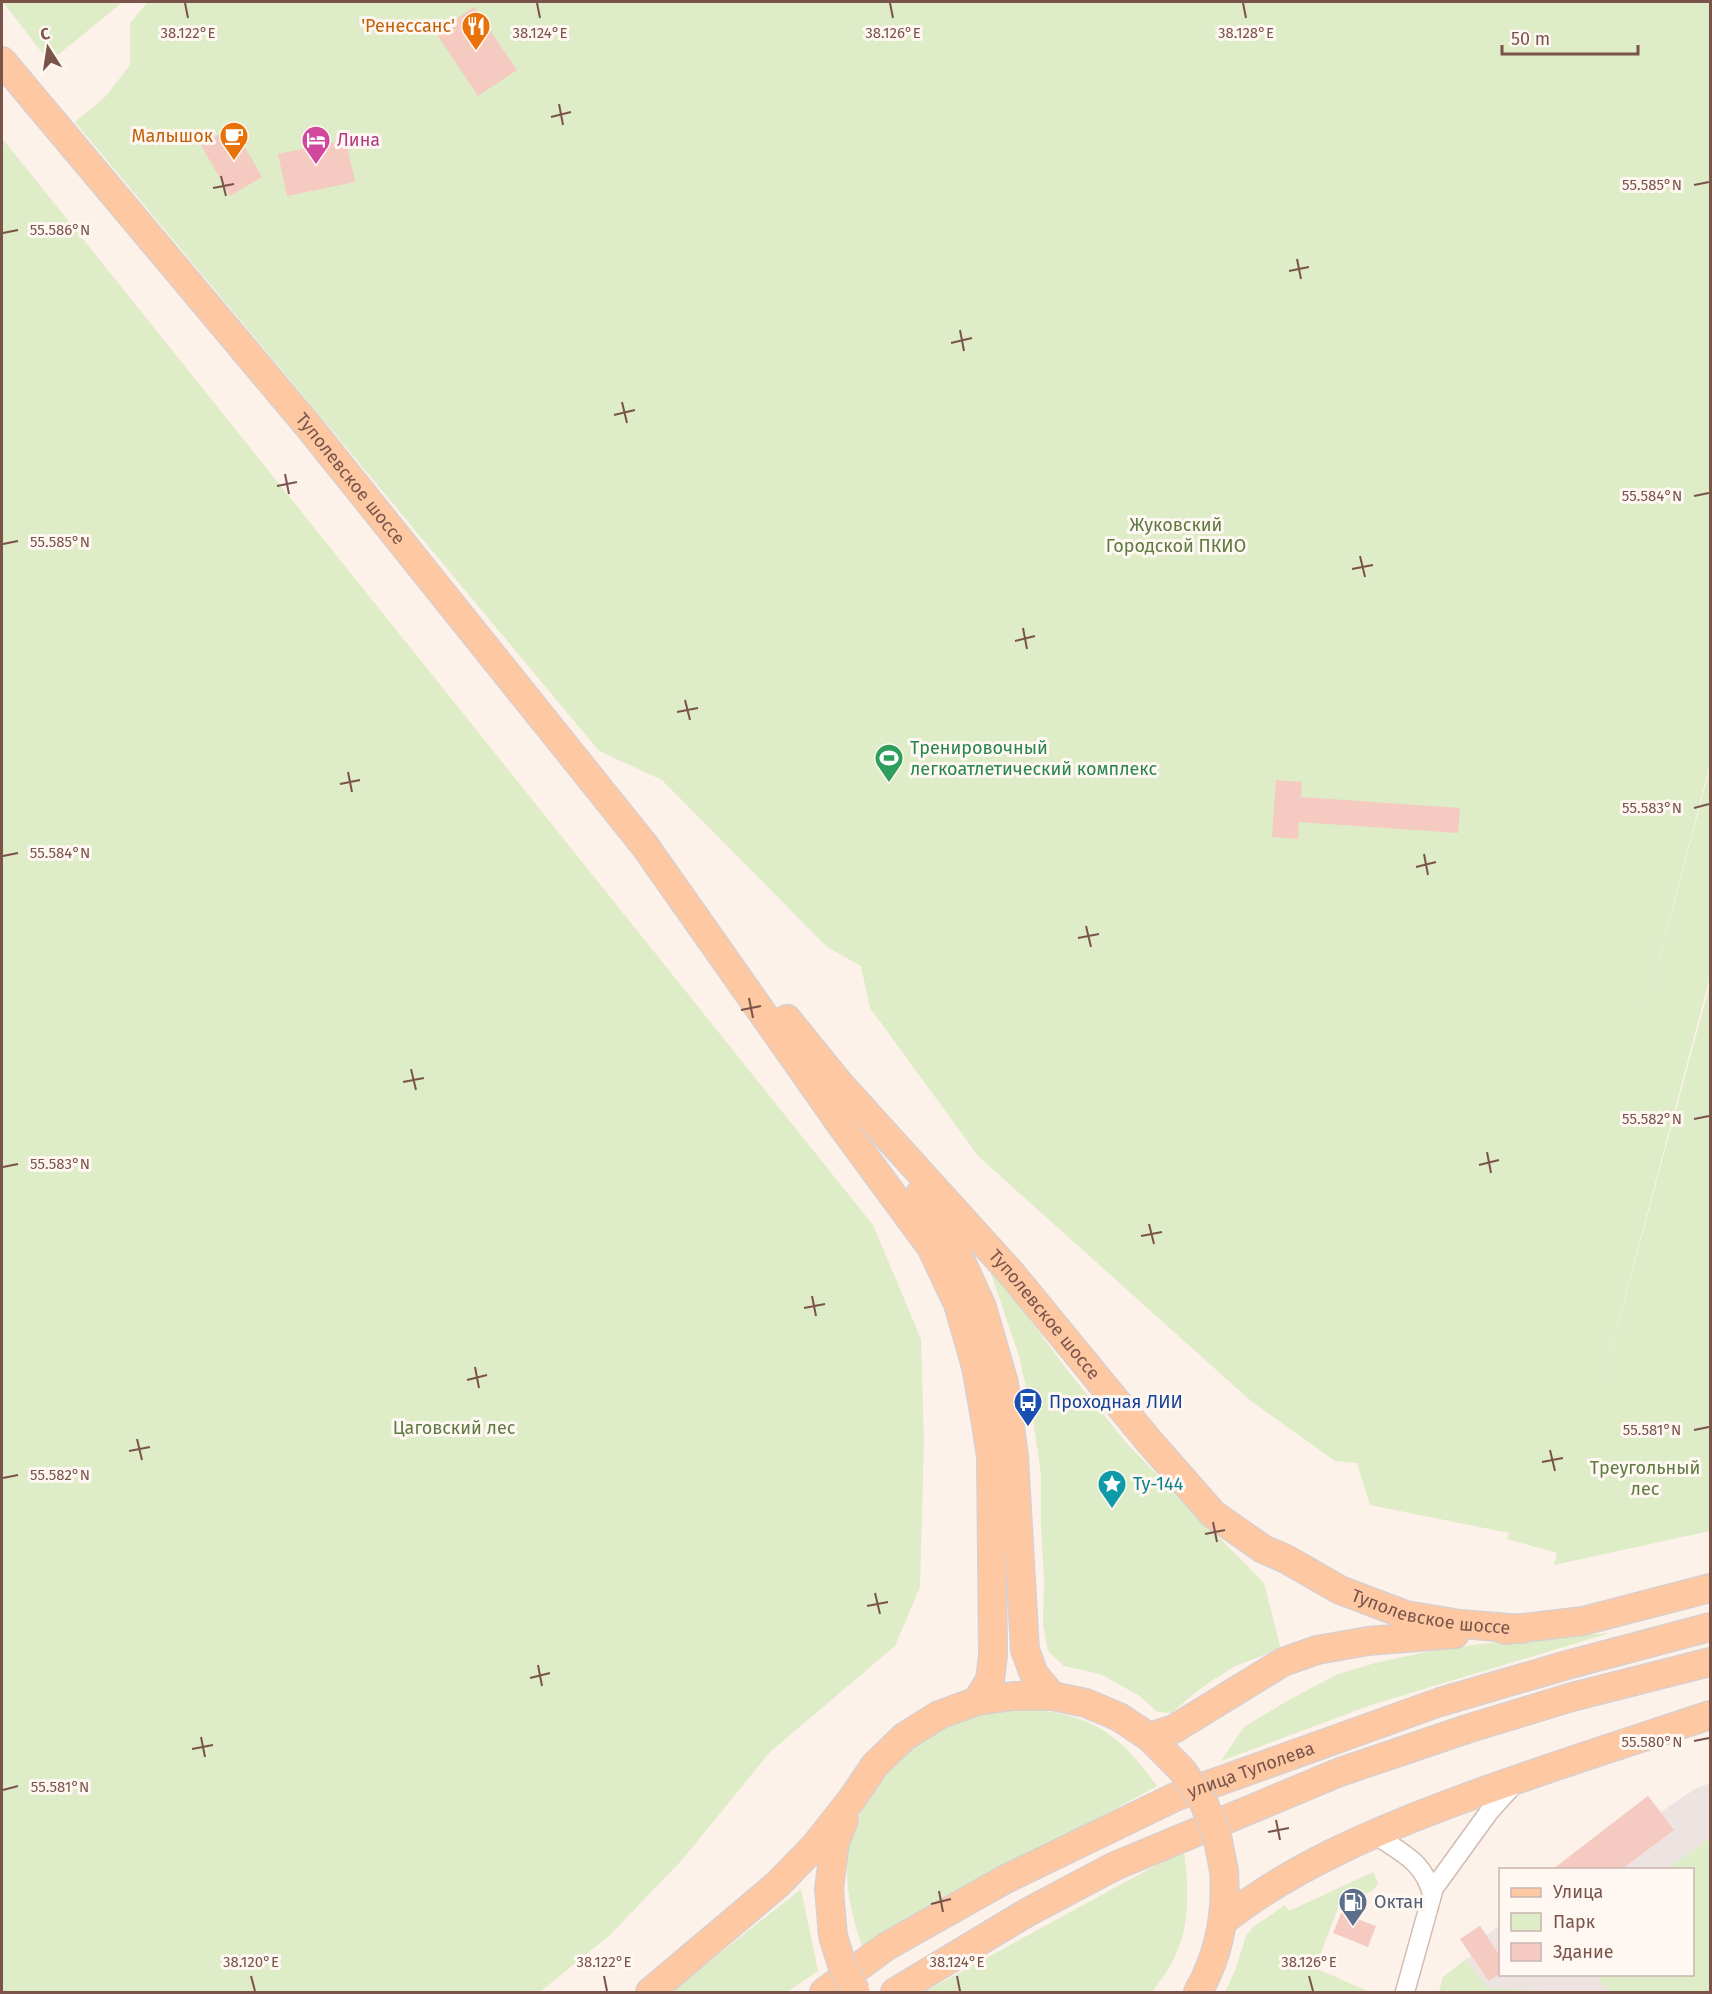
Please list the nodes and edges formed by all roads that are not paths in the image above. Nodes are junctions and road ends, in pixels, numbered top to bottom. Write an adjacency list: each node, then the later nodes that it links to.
1 (2, 61): 2 (main road, Туполевское шоссе)
2 (690, 907): 3 (main road, Туполевское шоссе); 9 (main road, Туполевское шоссе)
3 (838, 1082): 6 (main road, Туполевское шоссе); 8 (main road, Туполевское шоссе)
4 (1710, 1588): 6 (main road)
5 (1710, 1628): 18 (main road, улица Туполева)
6 (1522, 1629): 11 (main road)
7 (1710, 1662): 20 (main road, улица Туполева)
8 (1052, 1696): 9 (main road); 11 (main road)
9 (977, 1701): 13 (main road)
10 (1710, 1714): 12 (main road)
11 (1149, 1737): 16 (main road, bridge)
12 (1521, 1777): 14 (main road); 15 (street)
13 (852, 1799): 17 (main road); 19 (main road, bridge)
14 (1374, 1834): 15 (street); 16 (main road)
15 (1432, 1894): 22 (street)
16 (1223, 1921): 21 (main road)
17 (650, 1992)
18 (824, 1992)
19 (856, 1992)
20 (895, 1992)
21 (1198, 1992)
22 (1405, 1992)

